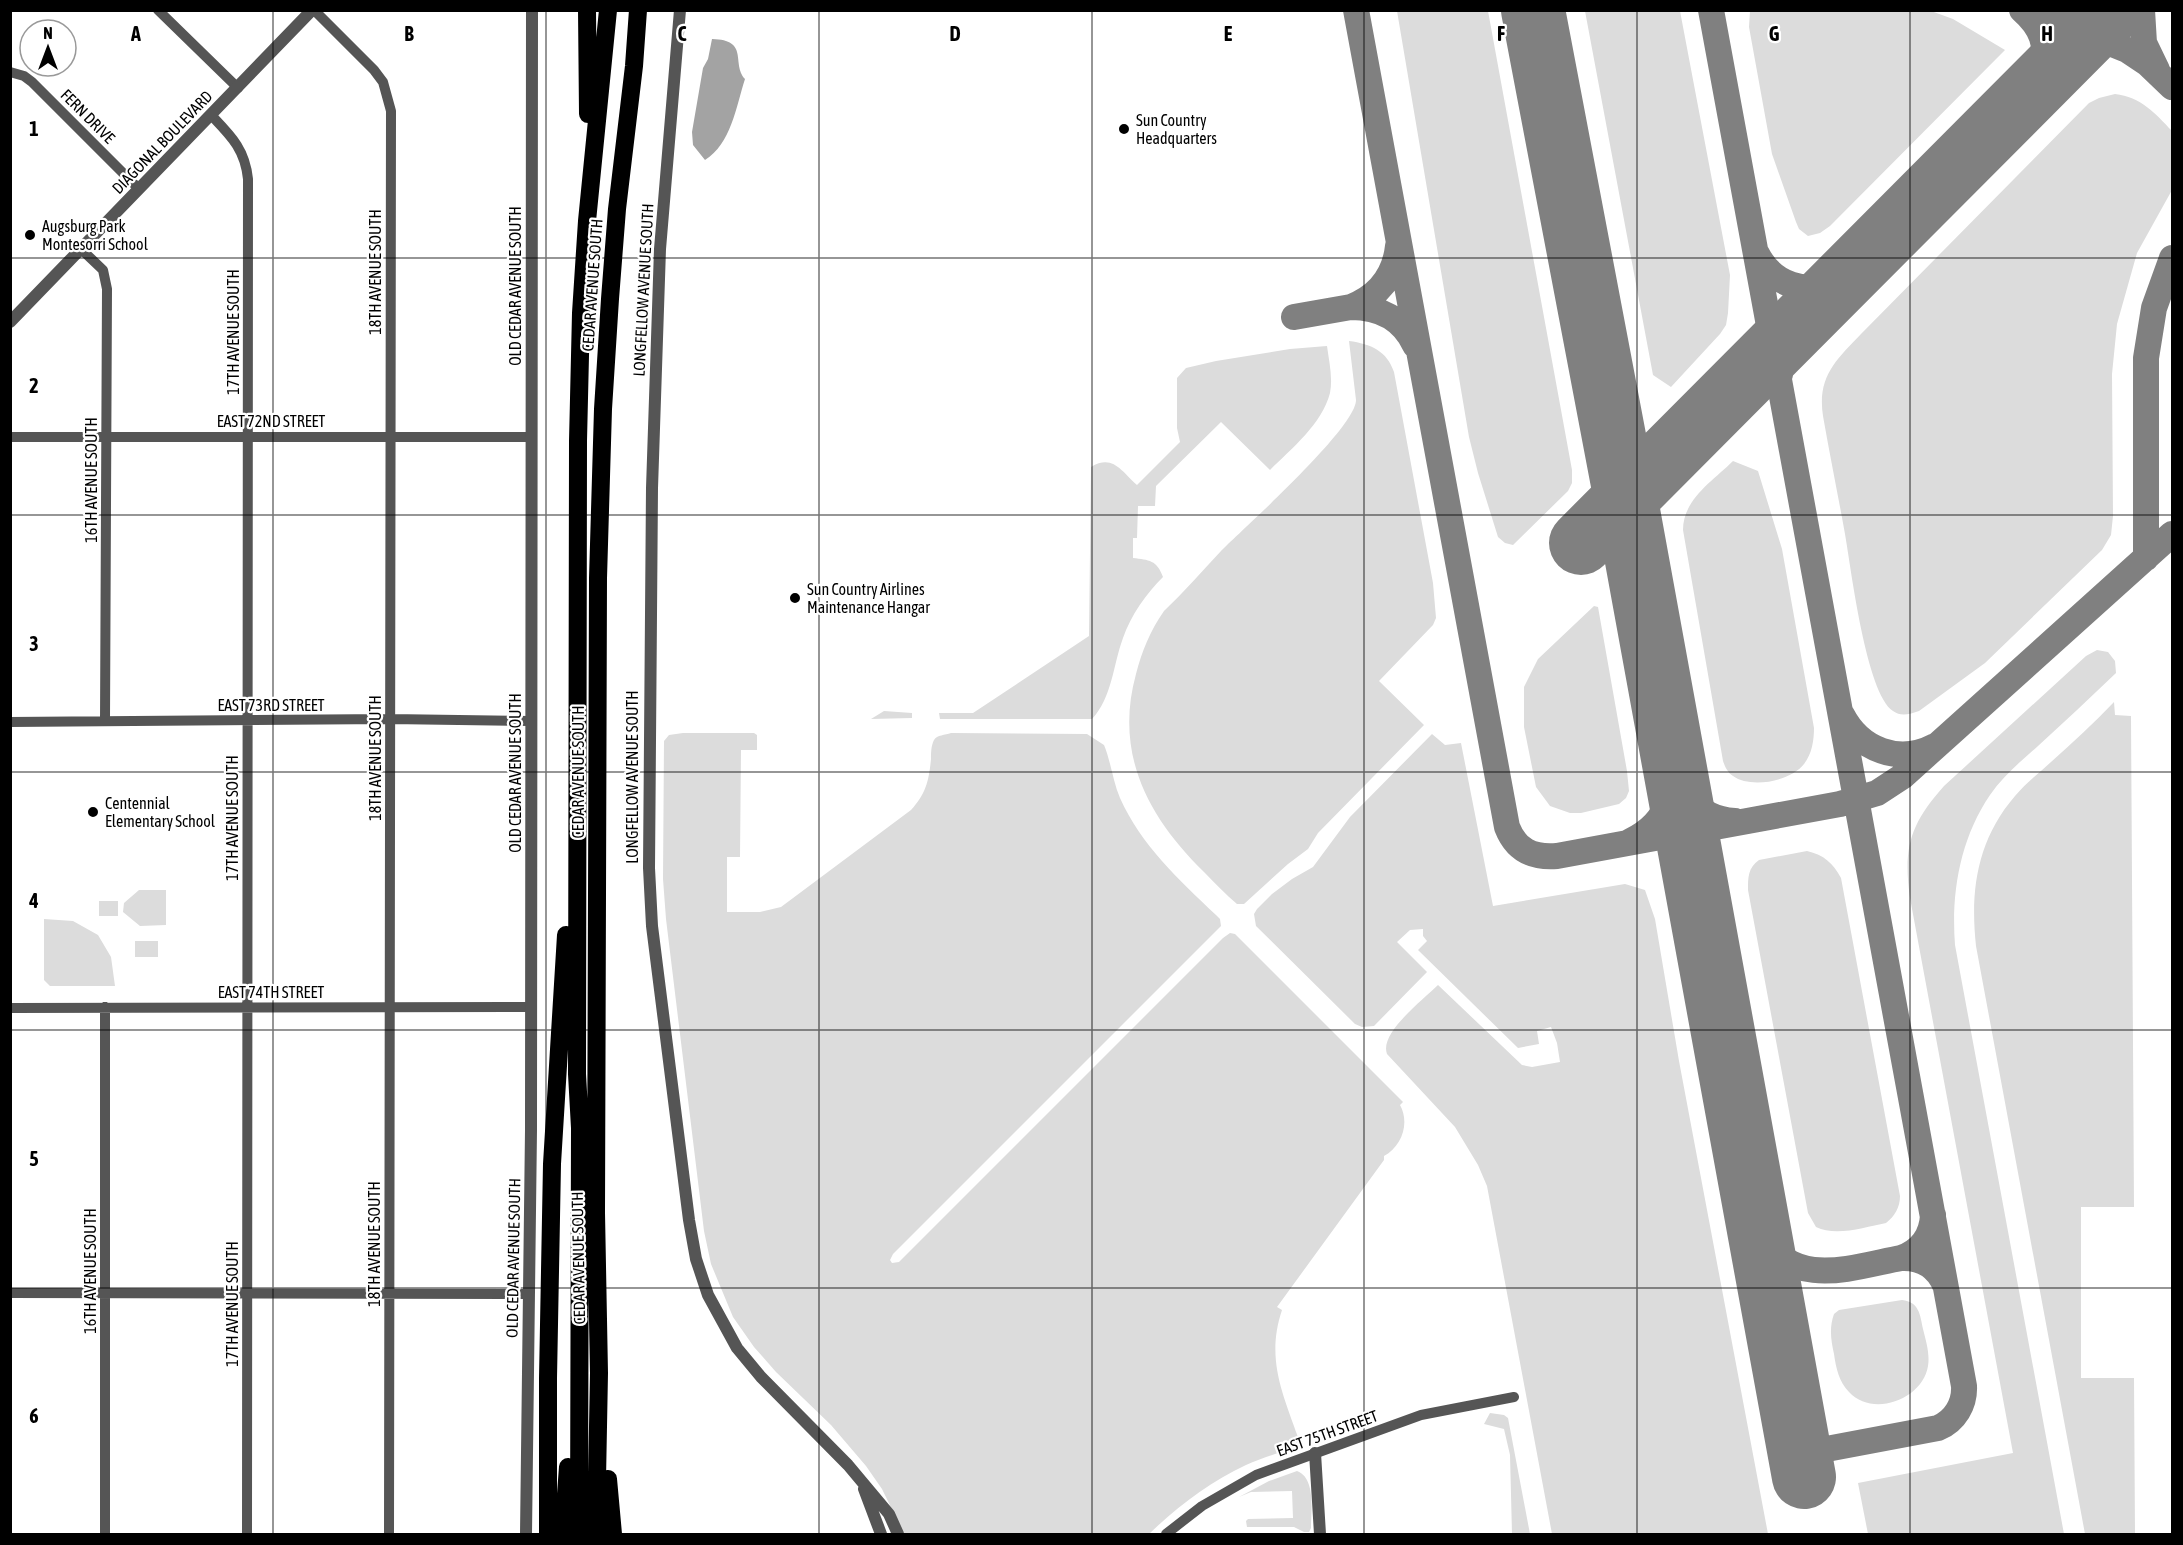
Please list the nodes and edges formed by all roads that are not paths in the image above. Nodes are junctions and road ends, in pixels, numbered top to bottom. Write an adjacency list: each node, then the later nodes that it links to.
1 (158, 10): 9 (street)
2 (313, 10): 9 (street, DIAGONAL BOULEVARD); 17 (street, 18TH AVENUE SOUTH)
3 (532, 10): 18 (street, OLD CEDAR AVENUE SOUTH)
4 (587, 10): 12 (highway)
5 (608, 10): 12 (highway, CEDAR AVENUE SOUTH)
6 (638, 10): 37 (highway, CEDAR AVENUE SOUTH)
7 (680, 10): 40 (street, LONGFELLOW AVENUE SOUTH)
8 (10, 72): 11 (street, FERN DRIVE)
9 (238, 88): 10 (street, DIAGONAL BOULEVARD)
10 (211, 115): 11 (street, DIAGONAL BOULEVARD); 16 (street, 17TH AVENUE SOUTH)
11 (139, 189): 13 (street, DIAGONAL BOULEVARD)
12 (587, 220): 25 (highway, CEDAR AVENUE SOUTH)
13 (81, 249): 14 (street, DIAGONAL BOULEVARD); 15 (street, 16TH AVENUE SOUTH)
14 (10, 322)
15 (105, 436): 16 (street, EAST 72ND STREET); 19 (street, EAST 72ND STREET); 22 (street, 16TH AVENUE SOUTH)
16 (248, 436): 17 (street, EAST 72ND STREET); 21 (street, 17TH AVENUE SOUTH)
17 (390, 436): 18 (street, EAST 72ND STREET); 20 (street, 18TH AVENUE SOUTH)
18 (531, 436): 23 (street, OLD CEDAR AVENUE SOUTH)
19 (10, 437)
20 (390, 719): 21 (street, EAST 73RD STREET); 23 (street, EAST 73RD STREET); 27 (street, 18TH AVENUE SOUTH)
21 (247, 720): 22 (street, EAST 73RD STREET); 30 (street, 17TH AVENUE SOUTH)
22 (105, 721): 24 (street, EAST 73RD STREET)
23 (531, 721): 28 (street, OLD CEDAR AVENUE SOUTH)
24 (10, 722)
25 (577, 893): 36 (highway, CEDAR AVENUE SOUTH); 45 (highway)
26 (105, 1007): 29 (street, EAST 74TH STREET); 30 (street, EAST 74TH STREET); 32 (street, 16TH AVENUE SOUTH)
27 (389, 1007): 28 (street, EAST 74TH STREET); 30 (street, EAST 74TH STREET); 33 (street, 18TH AVENUE SOUTH)
28 (531, 1007): 35 (street, OLD CEDAR AVENUE SOUTH)
29 (10, 1008)
30 (247, 1008): 34 (street, 17TH AVENUE SOUTH)
31 (10, 1293): 32 (street)
32 (104, 1293): 34 (street); 41 (street, 16TH AVENUE SOUTH)
33 (389, 1293): 34 (street); 35 (street); 43 (street, 18TH AVENUE SOUTH)
34 (247, 1294): 42 (street, 17TH AVENUE SOUTH)
35 (528, 1294): 44 (street, OLD CEDAR AVENUE SOUTH)
36 (580, 1309): 46 (highway); 47 (highway, CEDAR AVENUE SOUTH)
37 (599, 1373): 48 (highway, CEDAR AVENUE SOUTH); 49 (highway)
38 (1514, 1397): 39 (street, EAST 75TH STREET)
39 (1315, 1453): 52 (street, EAST 75TH STREET); 53 (street)
40 (862, 1482): 50 (street, LONGFELLOW AVENUE SOUTH); 51 (street, LONGFELLOW AVENUE SOUTH)
41 (105, 1534)
42 (247, 1534)
43 (389, 1534)
44 (526, 1534)
45 (548, 1534)
46 (563, 1534)
47 (579, 1534)
48 (597, 1534)
49 (612, 1534)
50 (881, 1534)
51 (898, 1534)
52 (1166, 1534)
53 (1320, 1534)

